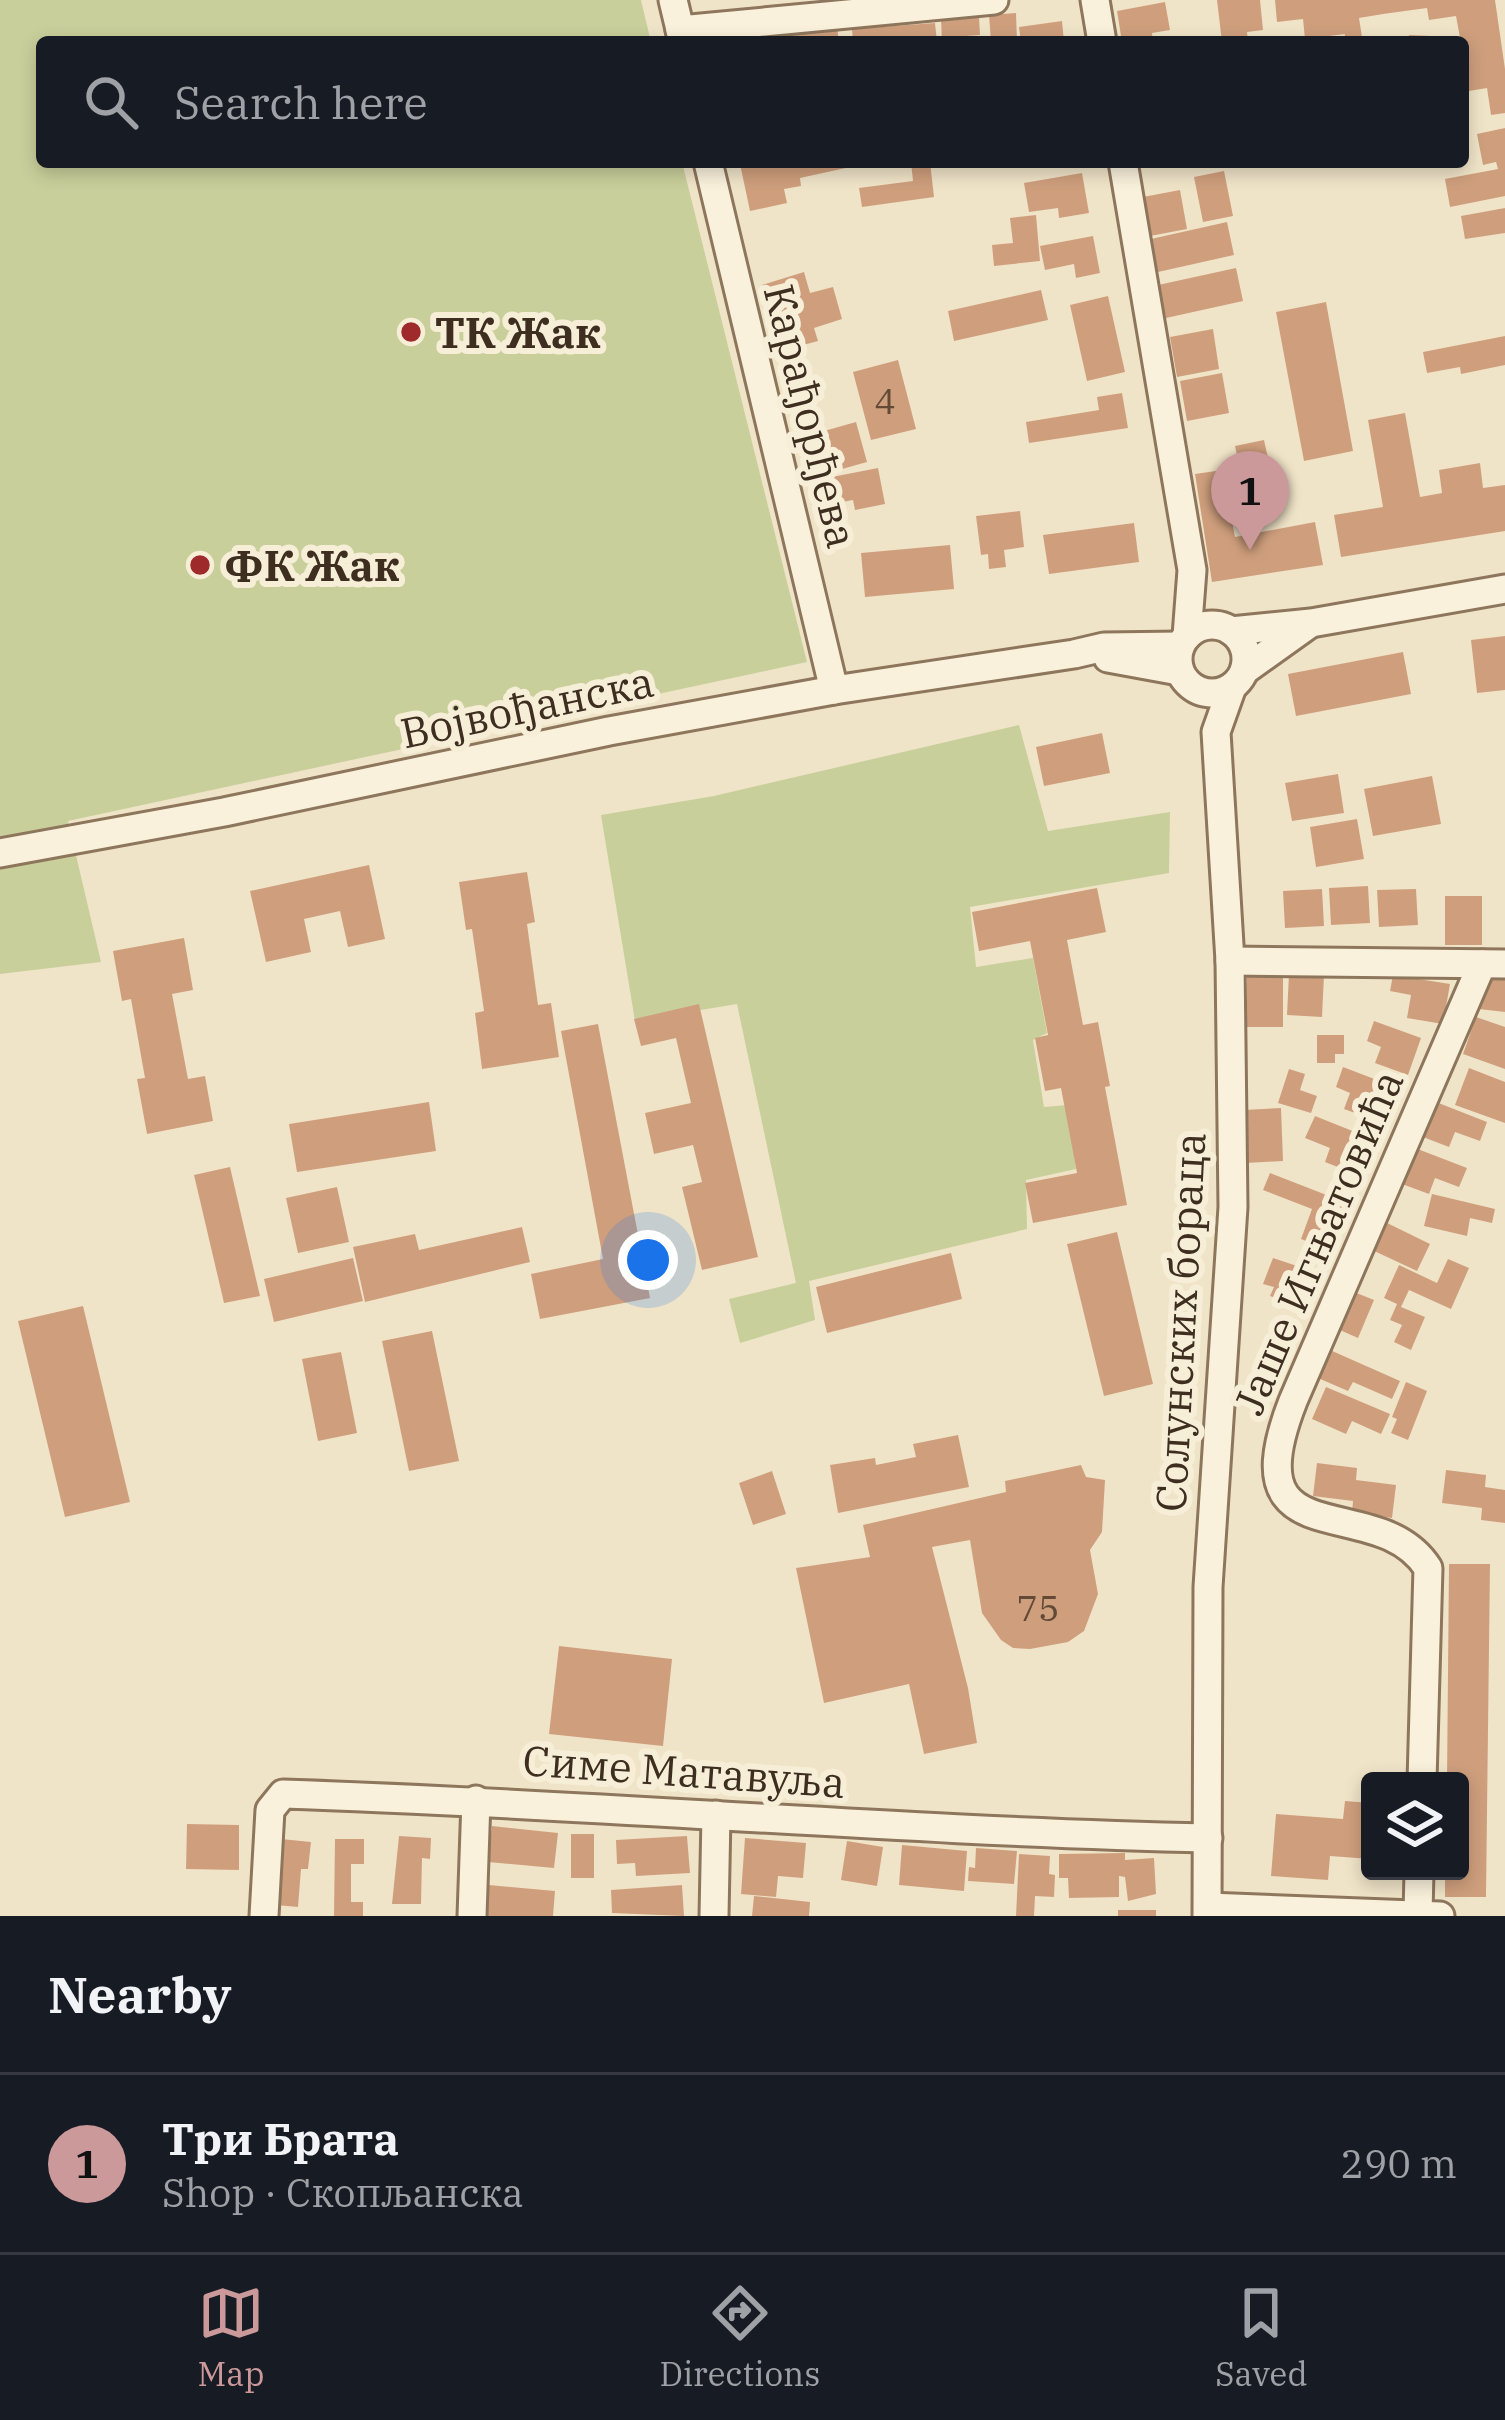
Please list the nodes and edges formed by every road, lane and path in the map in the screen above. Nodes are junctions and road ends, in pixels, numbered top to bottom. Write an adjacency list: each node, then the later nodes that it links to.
1 (674, 0): 4 (street)
2 (994, 0): 4 (street)
3 (1095, 0): 5 (street)
4 (682, 36)
5 (1101, 36)
6 (709, 168): 14 (street, Карађорђева)
7 (1124, 168): 8 (street)
8 (1192, 570): 11 (street); 12 (street)
9 (1505, 590): 10 (street)
10 (1311, 622): 11 (street); 13 (street)
11 (1225, 628): 12 (street); 13 (street)
12 (1184, 660): 13 (street); 14 (street, Војвођанска); 15 (street, Солунских бораца)
13 (1239, 678): 15 (street, Солунских бораца)
14 (834, 690): 16 (street, Војвођанска)
15 (1216, 732): 17 (street, Солунских бораца)
16 (0, 853)
17 (1230, 961): 18 (street); 22 (street, Солунских бораца)
18 (1493, 964): 19 (street, Јаше Игњатовића)
19 (1422, 1772)
20 (476, 1800): 21 (street, Симе Матавуља); 26 (street, Симе Матавуља); 27 (street)
21 (716, 1815): 22 (street, Симе Матавуља); 28 (street)
22 (1208, 1838): 24 (street, Солунских бораца)
23 (1419, 1880): 25 (street)
24 (1207, 1911): 25 (street)
25 (1418, 1915): 29 (street)
26 (264, 1916)
27 (472, 1916)
28 (714, 1916)
29 (1440, 1916)

